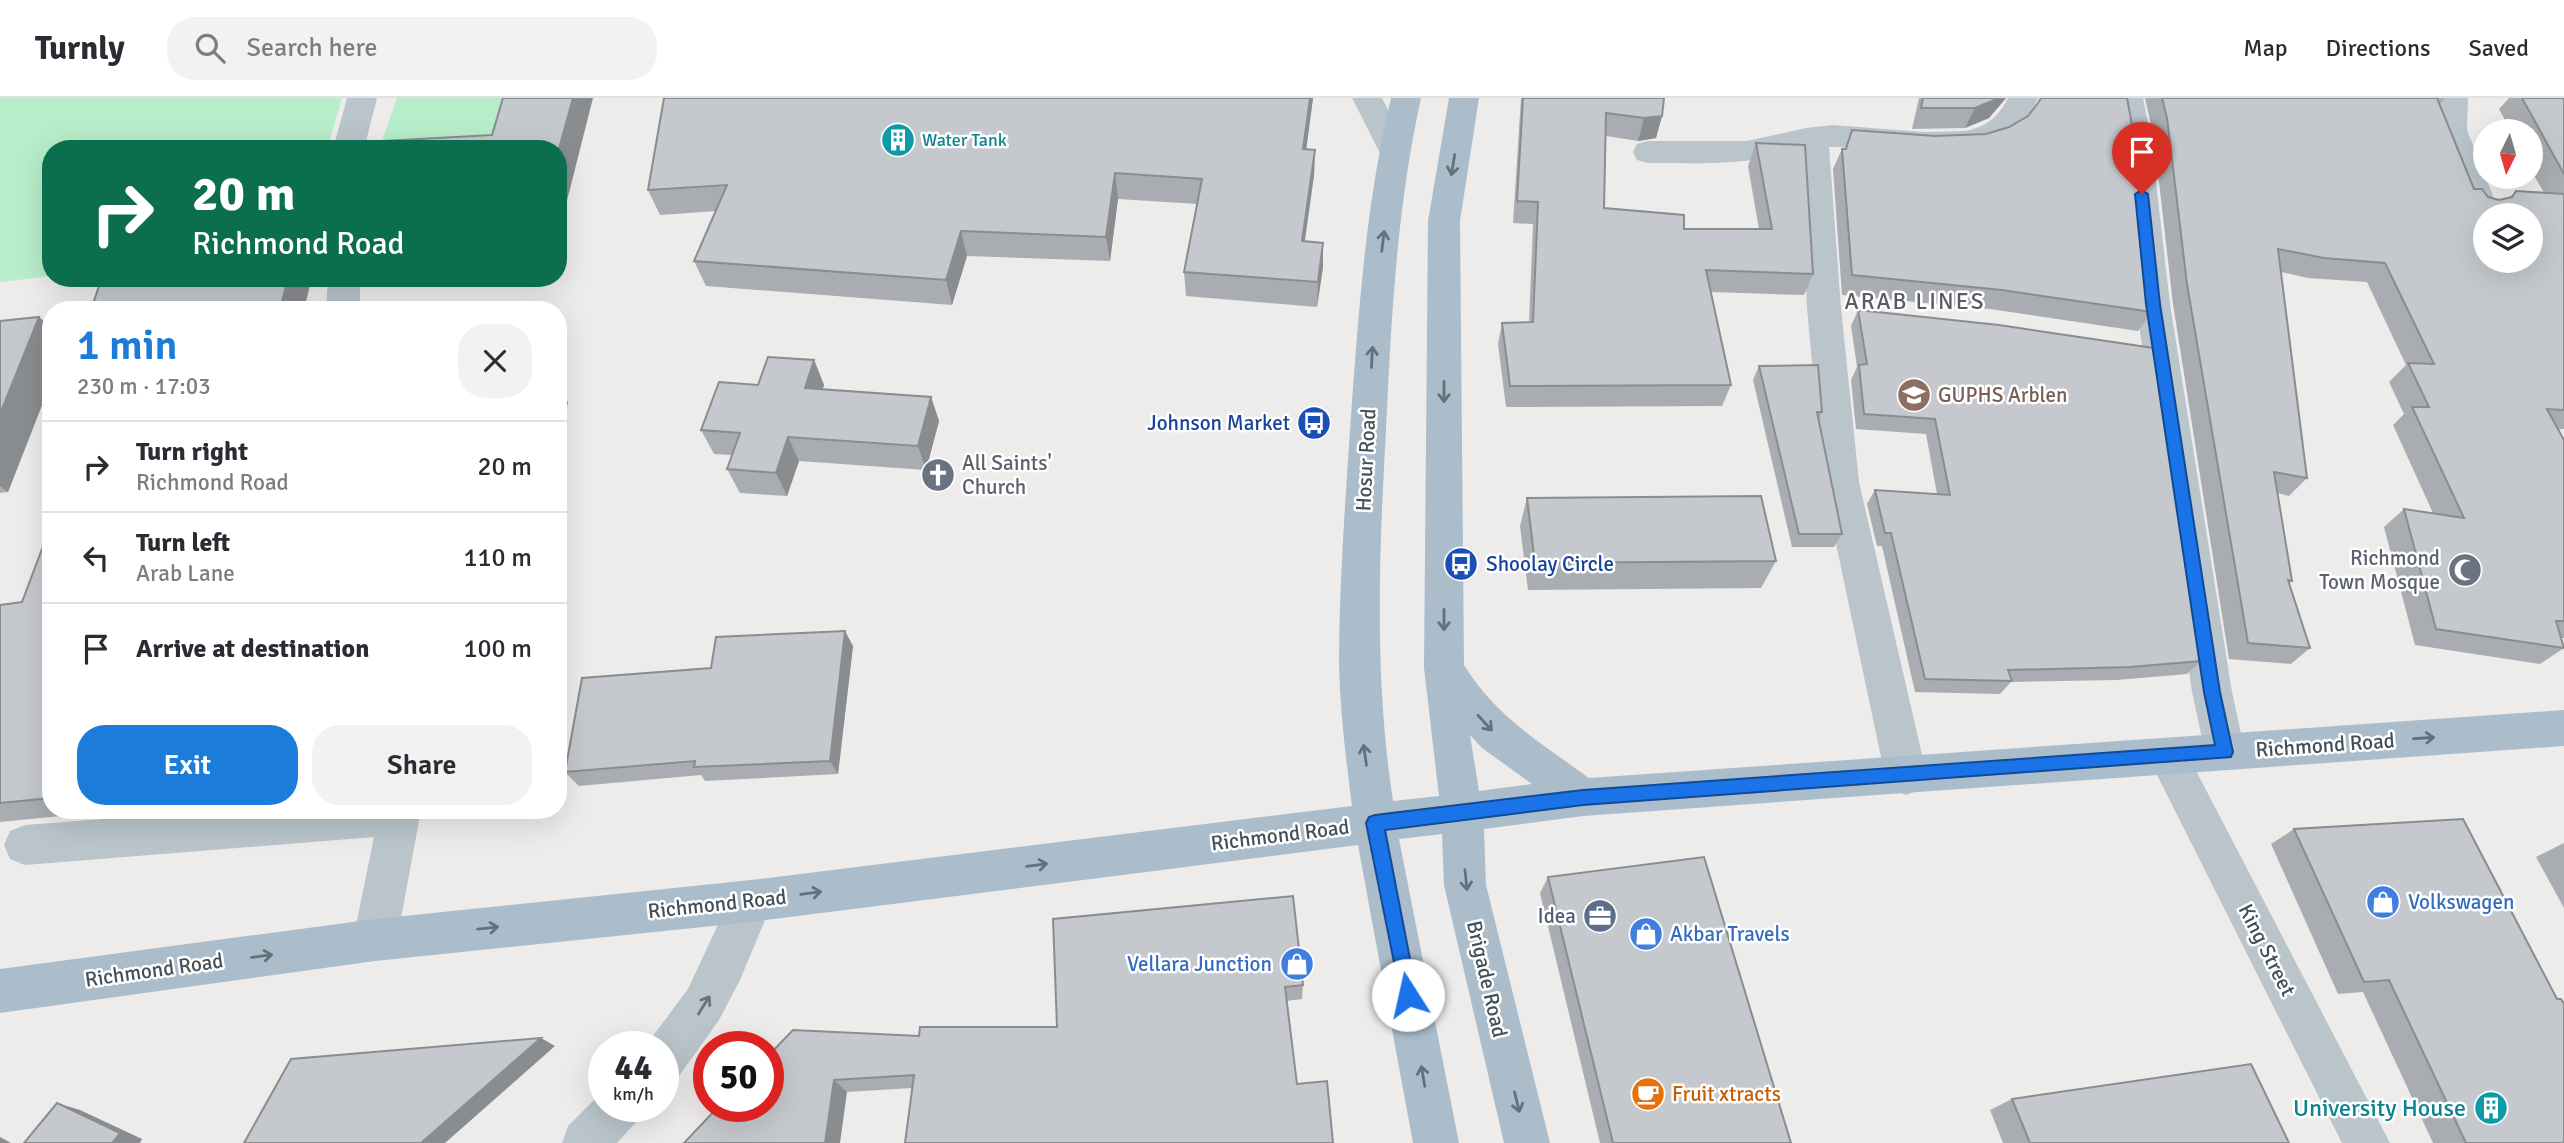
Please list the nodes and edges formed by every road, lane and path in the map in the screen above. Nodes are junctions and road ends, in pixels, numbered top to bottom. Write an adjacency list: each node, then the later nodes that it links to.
1 (362, 98): 9 (street)
2 (1367, 98): 10 (street)
3 (1406, 98): 10 (main road, Hosur Road)
4 (1464, 98): 13 (main road, one-way to 13)
5 (2024, 98): 8 (street)
6 (2128, 98): 15 (street)
7 (2453, 98): 12 (street)
8 (1813, 137): 11 (street); 17 (street)
9 (350, 140)
10 (1394, 151): 22 (main road, Hosur Road, one-way to 10)
11 (1648, 152)
12 (2481, 203)
13 (1444, 668): 18 (main road, one-way to 18); 19 (main road)
14 (2564, 728): 15 (main road, Richmond Road, one-way to 14)
15 (2225, 752): 16 (main road, Richmond Road)
16 (2168, 757): 17 (main road, Richmond Road); 32 (street, King Street)
17 (1906, 776): 18 (main road, Richmond Road)
18 (1583, 797): 19 (main road, Richmond Road)
19 (1462, 812): 22 (main road, Richmond Road); 31 (main road, Brigade Road, one-way to 31)
20 (329, 819): 23 (street)
21 (398, 819): 25 (street)
22 (1375, 823): 24 (main road, Richmond Road, one-way to 22); 30 (main road, one-way to 22)
23 (24, 845)
24 (751, 901): 25 (main road, Richmond Road, one-way to 24); 27 (street, one-way to 24)
25 (375, 940): 26 (main road, Richmond Road, one-way to 25)
26 (0, 991)
27 (679, 1043)
28 (605, 1122): 29 (street)
29 (585, 1143)
30 (1436, 1143)
31 (1527, 1143)
32 (2367, 1143)

